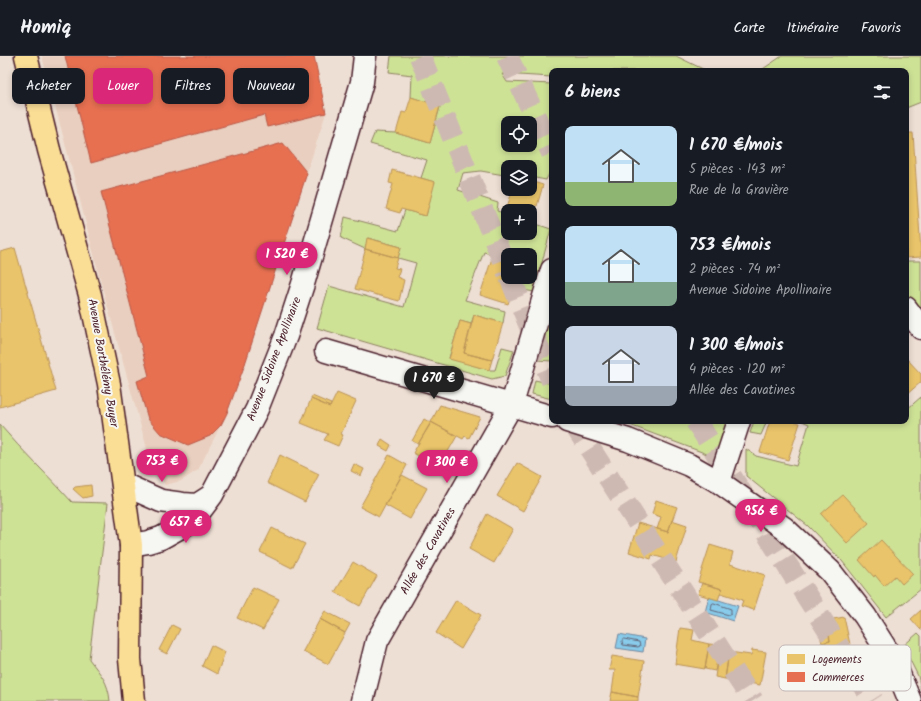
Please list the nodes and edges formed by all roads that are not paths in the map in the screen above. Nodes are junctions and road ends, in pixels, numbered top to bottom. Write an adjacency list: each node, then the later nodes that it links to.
1 (26, 56): 12 (main road, Avenue Barthélémy Buyer)
2 (365, 56): 13 (street, Avenue Sidoine Apollinaire)
3 (549, 280): 7 (street, Allée des Cavatines)
4 (909, 312): 5 (street)
5 (921, 328)
6 (326, 351): 7 (street)
7 (512, 404): 8 (street); 18 (street, Allée des Cavatines)
8 (549, 415)
9 (577, 424): 11 (street)
10 (738, 424): 11 (street)
11 (719, 482): 15 (street)
12 (123, 484): 13 (street); 14 (main road, Avenue Barthélémy Buyer)
13 (212, 495): 14 (street, Avenue Sidoine Apollinaire)
14 (131, 545): 17 (main road, Avenue Barthélémy Buyer)
15 (883, 645)
16 (906, 691): 19 (street)
17 (134, 701)
18 (362, 701)
19 (910, 701)

